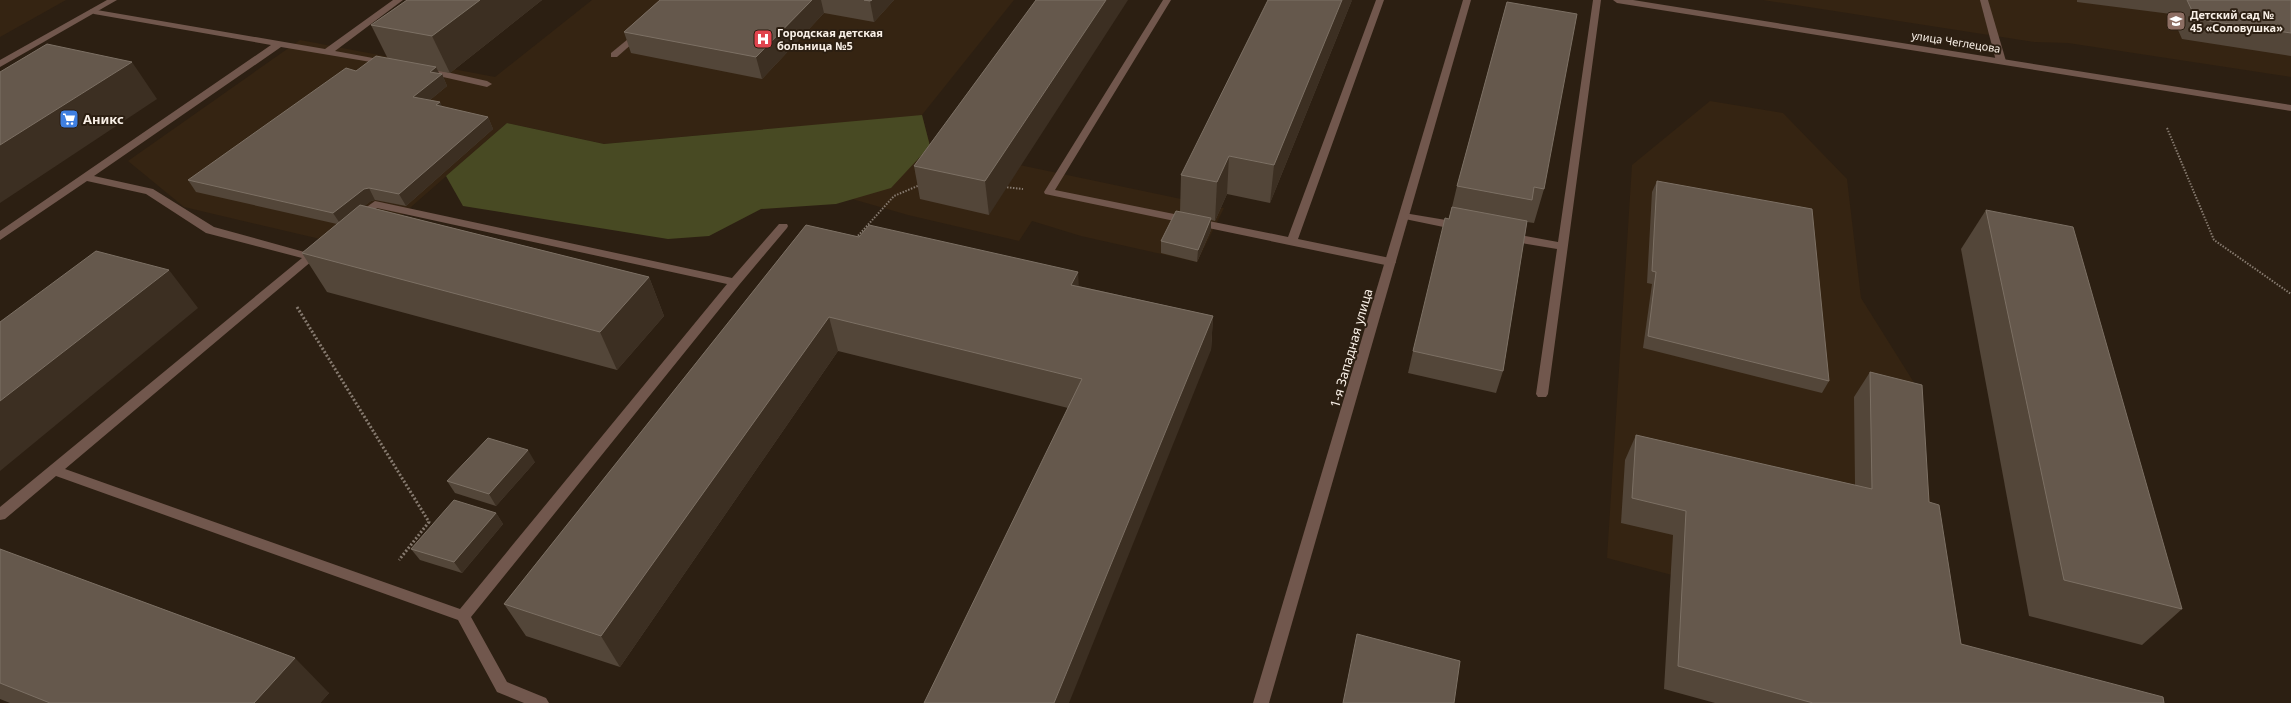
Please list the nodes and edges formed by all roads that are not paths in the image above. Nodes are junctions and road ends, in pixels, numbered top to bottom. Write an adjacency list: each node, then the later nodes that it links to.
1 (113, 0): 9 (street)
2 (399, 0): 12 (street)
3 (1167, 0): 27 (street)
4 (1380, 0): 27 (street)
5 (1467, 0): 21 (street, 1-я Западная улица)
6 (1597, 0): 29 (street)
7 (1617, 0): 14 (street, улица Чеглецова)
8 (1984, 0): 14 (street)
9 (94, 11): 11 (street); 15 (street)
10 (649, 25): 13 (street)
11 (279, 44): 12 (street); 20 (street)
12 (326, 53): 16 (street)
13 (614, 55)
14 (2001, 61): 19 (street, улица Чеглецова)
15 (0, 64)
16 (394, 65)
17 (416, 69): 18 (street)
18 (487, 84)
19 (2291, 108)
20 (86, 178): 26 (street); 30 (street)
21 (1404, 216): 24 (street); 31 (street, 1-я Западная улица)
22 (351, 224): 32 (street)
23 (783, 226): 32 (street)
24 (1472, 229)
25 (1495, 234): 29 (street)
26 (0, 236)
27 (1291, 242): 31 (street)
28 (328, 243): 30 (street)
29 (1563, 247): 33 (street)
30 (310, 257): 34 (street)
31 (1390, 262): 38 (street, 1-я Западная улица)
32 (735, 282): 36 (street)
33 (1542, 394)
34 (54, 470): 35 (street); 36 (street)
35 (0, 515)
36 (463, 616): 37 (street)
37 (541, 703)
38 (1261, 703)

